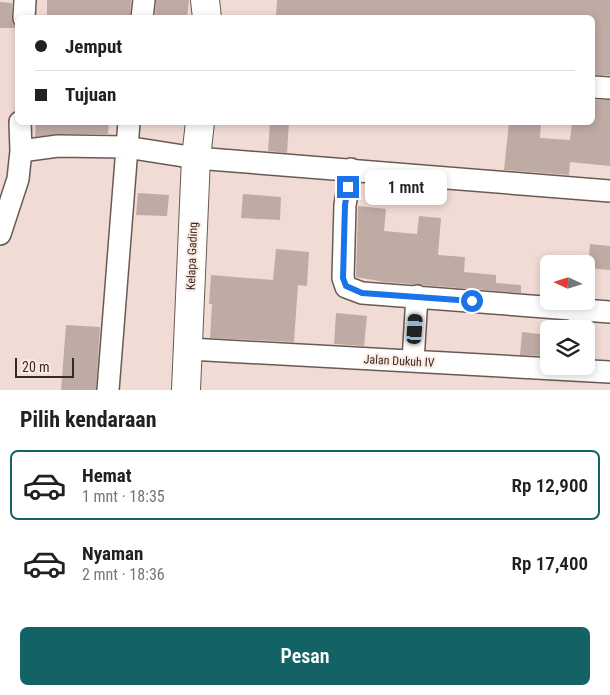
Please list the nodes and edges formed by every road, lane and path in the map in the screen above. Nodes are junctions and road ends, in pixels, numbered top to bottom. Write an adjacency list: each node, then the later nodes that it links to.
1 (25, 0): 4 (street)
2 (144, 0): 5 (street)
3 (206, 0): 6 (street)
4 (24, 15)
5 (142, 15)
6 (207, 15)
7 (595, 87): 8 (street)
8 (610, 88)
9 (20, 125): 13 (street)
10 (129, 125): 12 (street)
11 (200, 125): 14 (street, Kelapa Gading)
12 (126, 147): 13 (street); 14 (street); 26 (street)
13 (21, 151): 17 (street)
14 (196, 158): 15 (street); 21 (street, Kelapa Gading)
15 (351, 169): 16 (street); 18 (street)
16 (610, 191)
17 (0, 234)
18 (417, 296): 20 (street); 22 (street)
19 (610, 312): 20 (street)
20 (580, 319)
21 (189, 349): 22 (street, Jalan Dukuh IV); 27 (street, Kelapa Gading)
22 (413, 361): 23 (street, Jalan Dukuh IV)
23 (540, 367)
24 (595, 370): 25 (street, Jalan Dukuh IV)
25 (610, 372)
26 (108, 390)
27 (186, 390)

